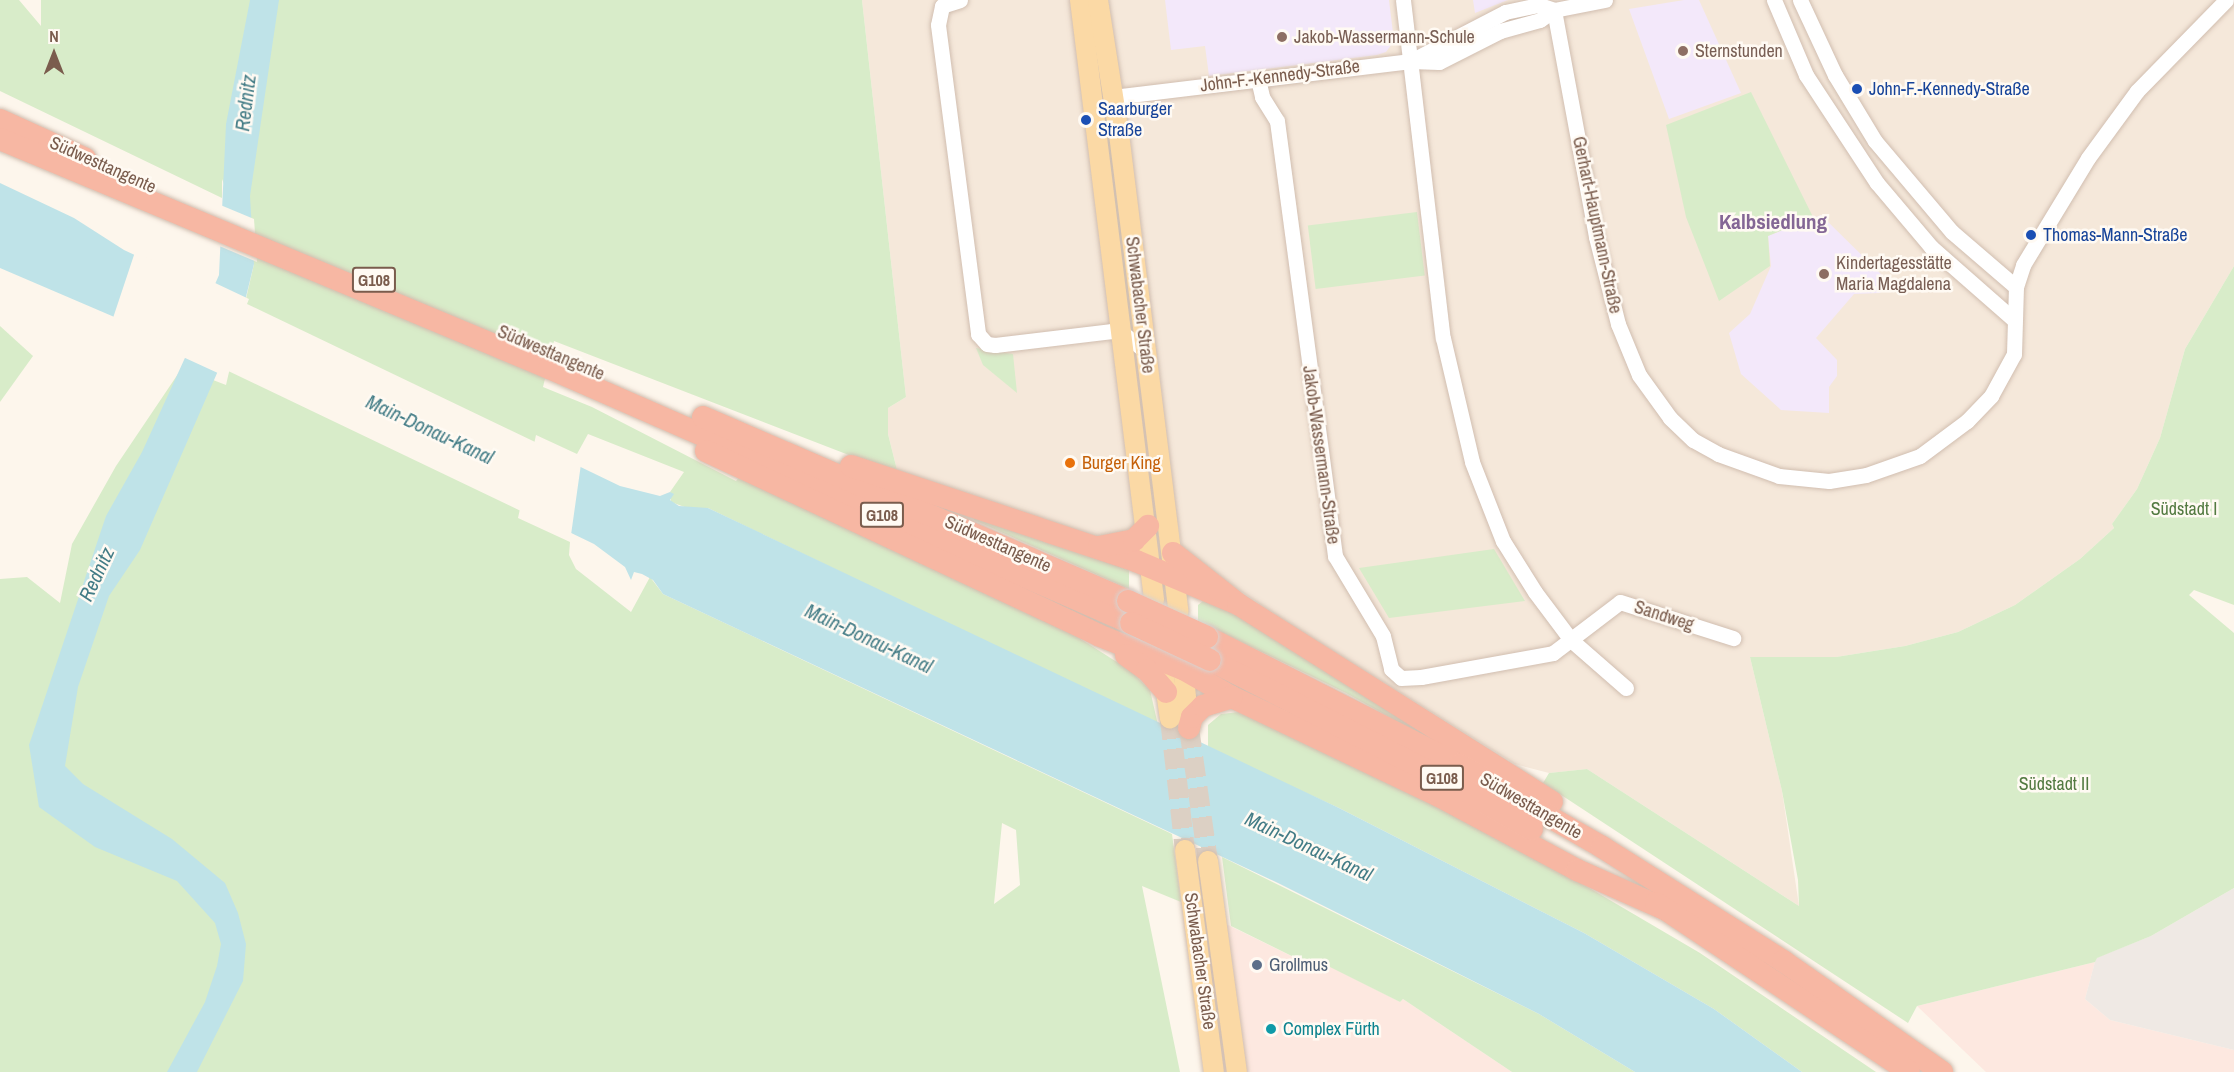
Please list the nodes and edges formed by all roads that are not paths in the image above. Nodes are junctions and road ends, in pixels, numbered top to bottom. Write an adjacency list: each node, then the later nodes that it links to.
1 (960, 0): 18 (street)
2 (1080, 0): 18 (main road, Schwabacher Straße)
3 (1098, 0): 12 (main road, Schwabacher Straße)
4 (1403, 0): 10 (street)
5 (1605, 0): 9 (street, John-F.-Kennedy-Straße)
6 (1774, 0): 17 (street)
7 (1800, 0): 16 (street)
8 (2226, 0): 16 (street, Gerhart-Hauptmann-Straße)
9 (1554, 10): 10 (street, John-F.-Kennedy-Straße); 17 (street, Gerhart-Hauptmann-Straße)
10 (1411, 61): 11 (street, John-F.-Kennedy-Straße); 34 (street)
11 (1258, 79): 12 (street, John-F.-Kennedy-Straße); 34 (street, Jakob-Wassermann-Straße)
12 (1113, 97): 19 (main road, Schwabacher Straße)
13 (0, 120): 15 (highway, Südwesttangente / G108)
14 (6, 143): 15 (highway, Südwesttangente / G108)
15 (195, 212): 20 (highway, Südwesttangente / G108)
16 (2016, 287): 17 (street, Gerhart-Hauptmann-Straße)
17 (2013, 318)
18 (1124, 334): 19 (street); 23 (main road, Schwabacher Straße)
19 (1145, 351): 25 (main road, Schwabacher Straße)
20 (551, 361): 21 (highway, Südwesttangente / G108); 22 (highway, Südwesttangente / G108)
21 (635, 405): 31 (highway, Südwesttangente / G108); 32 (highway)
22 (702, 417): 24 (highway); 31 (highway, Südwesttangente / G108)
23 (1148, 526): 24 (highway); 26 (main road, Schwabacher Straße)
24 (1095, 547): 26 (highway)
25 (1173, 553): 27 (main road, Schwabacher Straße); 29 (highway)
26 (1152, 570): 27 (highway); 28 (main road, Schwabacher Straße)
27 (1175, 580): 29 (highway); 30 (main road, Schwabacher Straße)
28 (1154, 599)
29 (1239, 604): 40 (highway)
30 (1178, 611)
31 (1130, 612): 40 (highway, Südwesttangente / G108, bridge); 43 (highway, Südwesttangente / G108, bridge)
32 (1098, 635): 35 (highway); 37 (highway)
33 (1733, 638): 34 (street, Sandweg)
34 (1571, 640): 36 (street)
35 (1172, 658): 37 (main road); 38 (highway); 39 (main road)
36 (1626, 688)
37 (1166, 692): 39 (main road)
38 (1232, 697): 39 (highway); 43 (highway)
39 (1179, 723)
40 (1602, 847): 47 (highway, Südwesttangente / G108)
41 (1185, 850): 44 (main road, Schwabacher Straße)
42 (1208, 861): 45 (main road, Schwabacher Straße)
43 (1667, 910): 46 (highway, Südwesttangente / G108)
44 (1214, 1072)
45 (1237, 1072)
46 (1910, 1072)
47 (1942, 1072)

